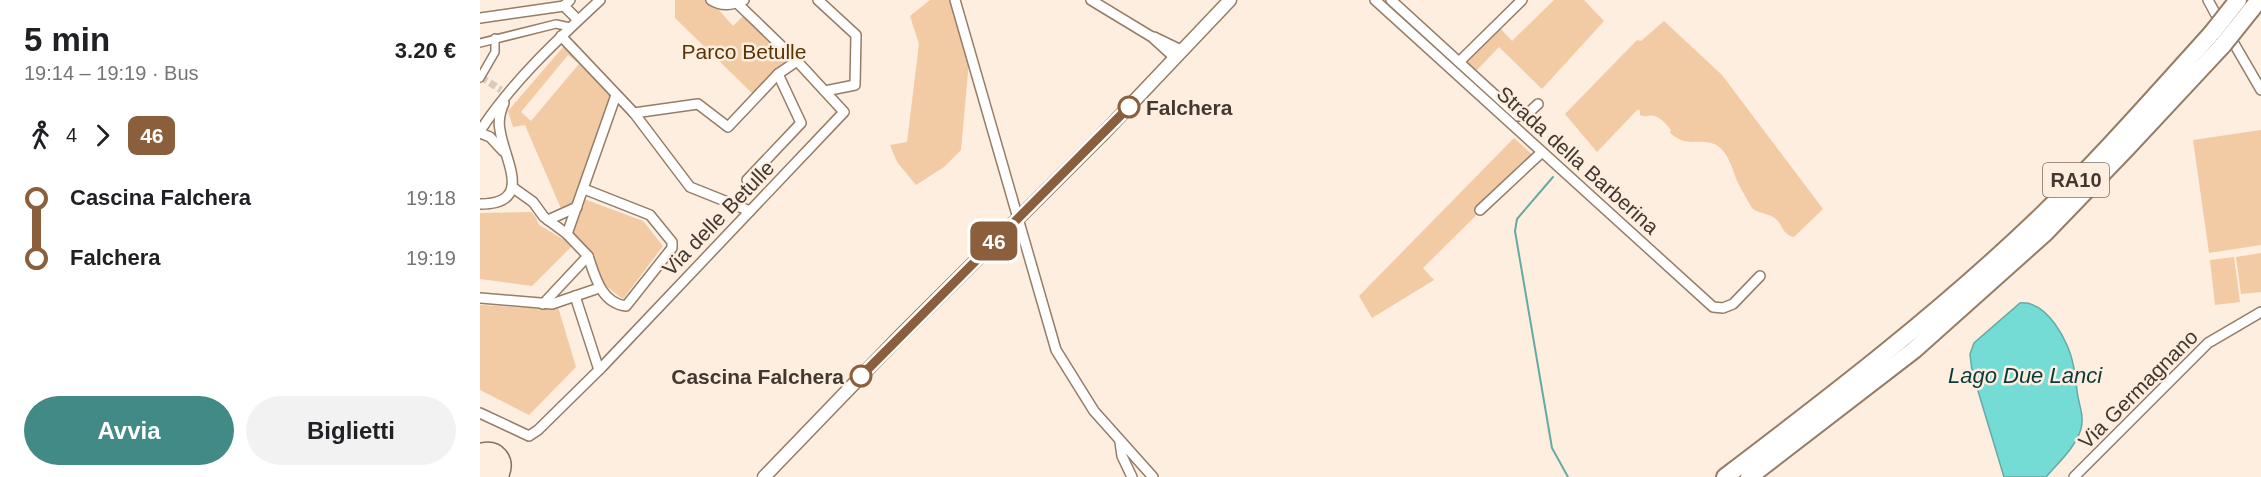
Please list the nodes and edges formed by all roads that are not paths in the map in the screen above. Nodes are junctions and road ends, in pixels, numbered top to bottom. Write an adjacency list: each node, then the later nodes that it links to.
1 (711, 0): 11 (street, Via delle Betulle)
2 (818, 0): 26 (street)
3 (955, 0): 43 (street)
4 (1091, 0): 20 (street)
5 (1230, 0): 20 (main road)
6 (1375, 0): 34 (street, Strada della Barberina)
7 (1391, 0): 22 (street, Strada della Barberina)
8 (1522, 0): 22 (street)
9 (2208, 0): 25 (street)
10 (596, 1): 15 (street)
11 (740, 1): 21 (street, Via delle Betulle)
12 (567, 3): 14 (street); 15 (street)
13 (2249, 4): 53 (highway, RA10, bridge)
14 (480, 18)
15 (578, 20): 16 (street)
16 (570, 27): 17 (street); 18 (street)
17 (561, 36): 27 (street); 28 (street)
18 (495, 38): 19 (street); 24 (street)
19 (480, 43)
20 (1179, 55): 43 (main road)
21 (798, 62): 23 (street); 26 (street, Via delle Betulle)
22 (1459, 62): 29 (street, Strada della Barberina)
23 (778, 74): 32 (street); 36 (street, Via delle Betulle)
24 (480, 78)
25 (2261, 90)
26 (825, 91): 41 (street, Via delle Betulle)
27 (504, 93): 33 (street); 35 (street)
28 (616, 95): 30 (street); 31 (street)
29 (1538, 104)
30 (626, 105): 31 (street); 32 (street)
31 (611, 109): 38 (street)
32 (634, 112): 41 (street)
33 (480, 132): 35 (street)
34 (1542, 152): 42 (street); 47 (street, Strada della Barberina)
35 (507, 155): 37 (street)
36 (747, 180)
37 (512, 188): 39 (street); 44 (street)
38 (584, 189): 40 (street); 48 (street)
39 (480, 204)
40 (577, 207): 44 (street); 45 (street)
41 (750, 210): 54 (street, Via delle Betulle)
42 (1480, 210)
43 (1018, 218): 56 (main road); 57 (street)
44 (548, 220): 45 (street)
45 (567, 234): 46 (street)
46 (588, 256): 48 (street); 51 (street)
47 (1760, 276)
48 (599, 288): 49 (street)
49 (575, 296): 51 (street); 54 (street)
50 (480, 298): 51 (street)
51 (543, 304)
52 (2261, 312): 64 (street, Via Germagnano)
53 (1910, 344): 62 (highway, RA10); 63 (highway, RA10)
54 (599, 370): 55 (street, Via delle Betulle)
55 (480, 413)
56 (809, 431): 58 (main road); 59 (main road)
57 (1119, 442): 60 (street); 61 (street)
58 (764, 477)
59 (772, 477)
60 (1132, 477)
61 (1153, 477)
62 (1725, 477)
63 (1749, 477)
64 (2074, 477)

